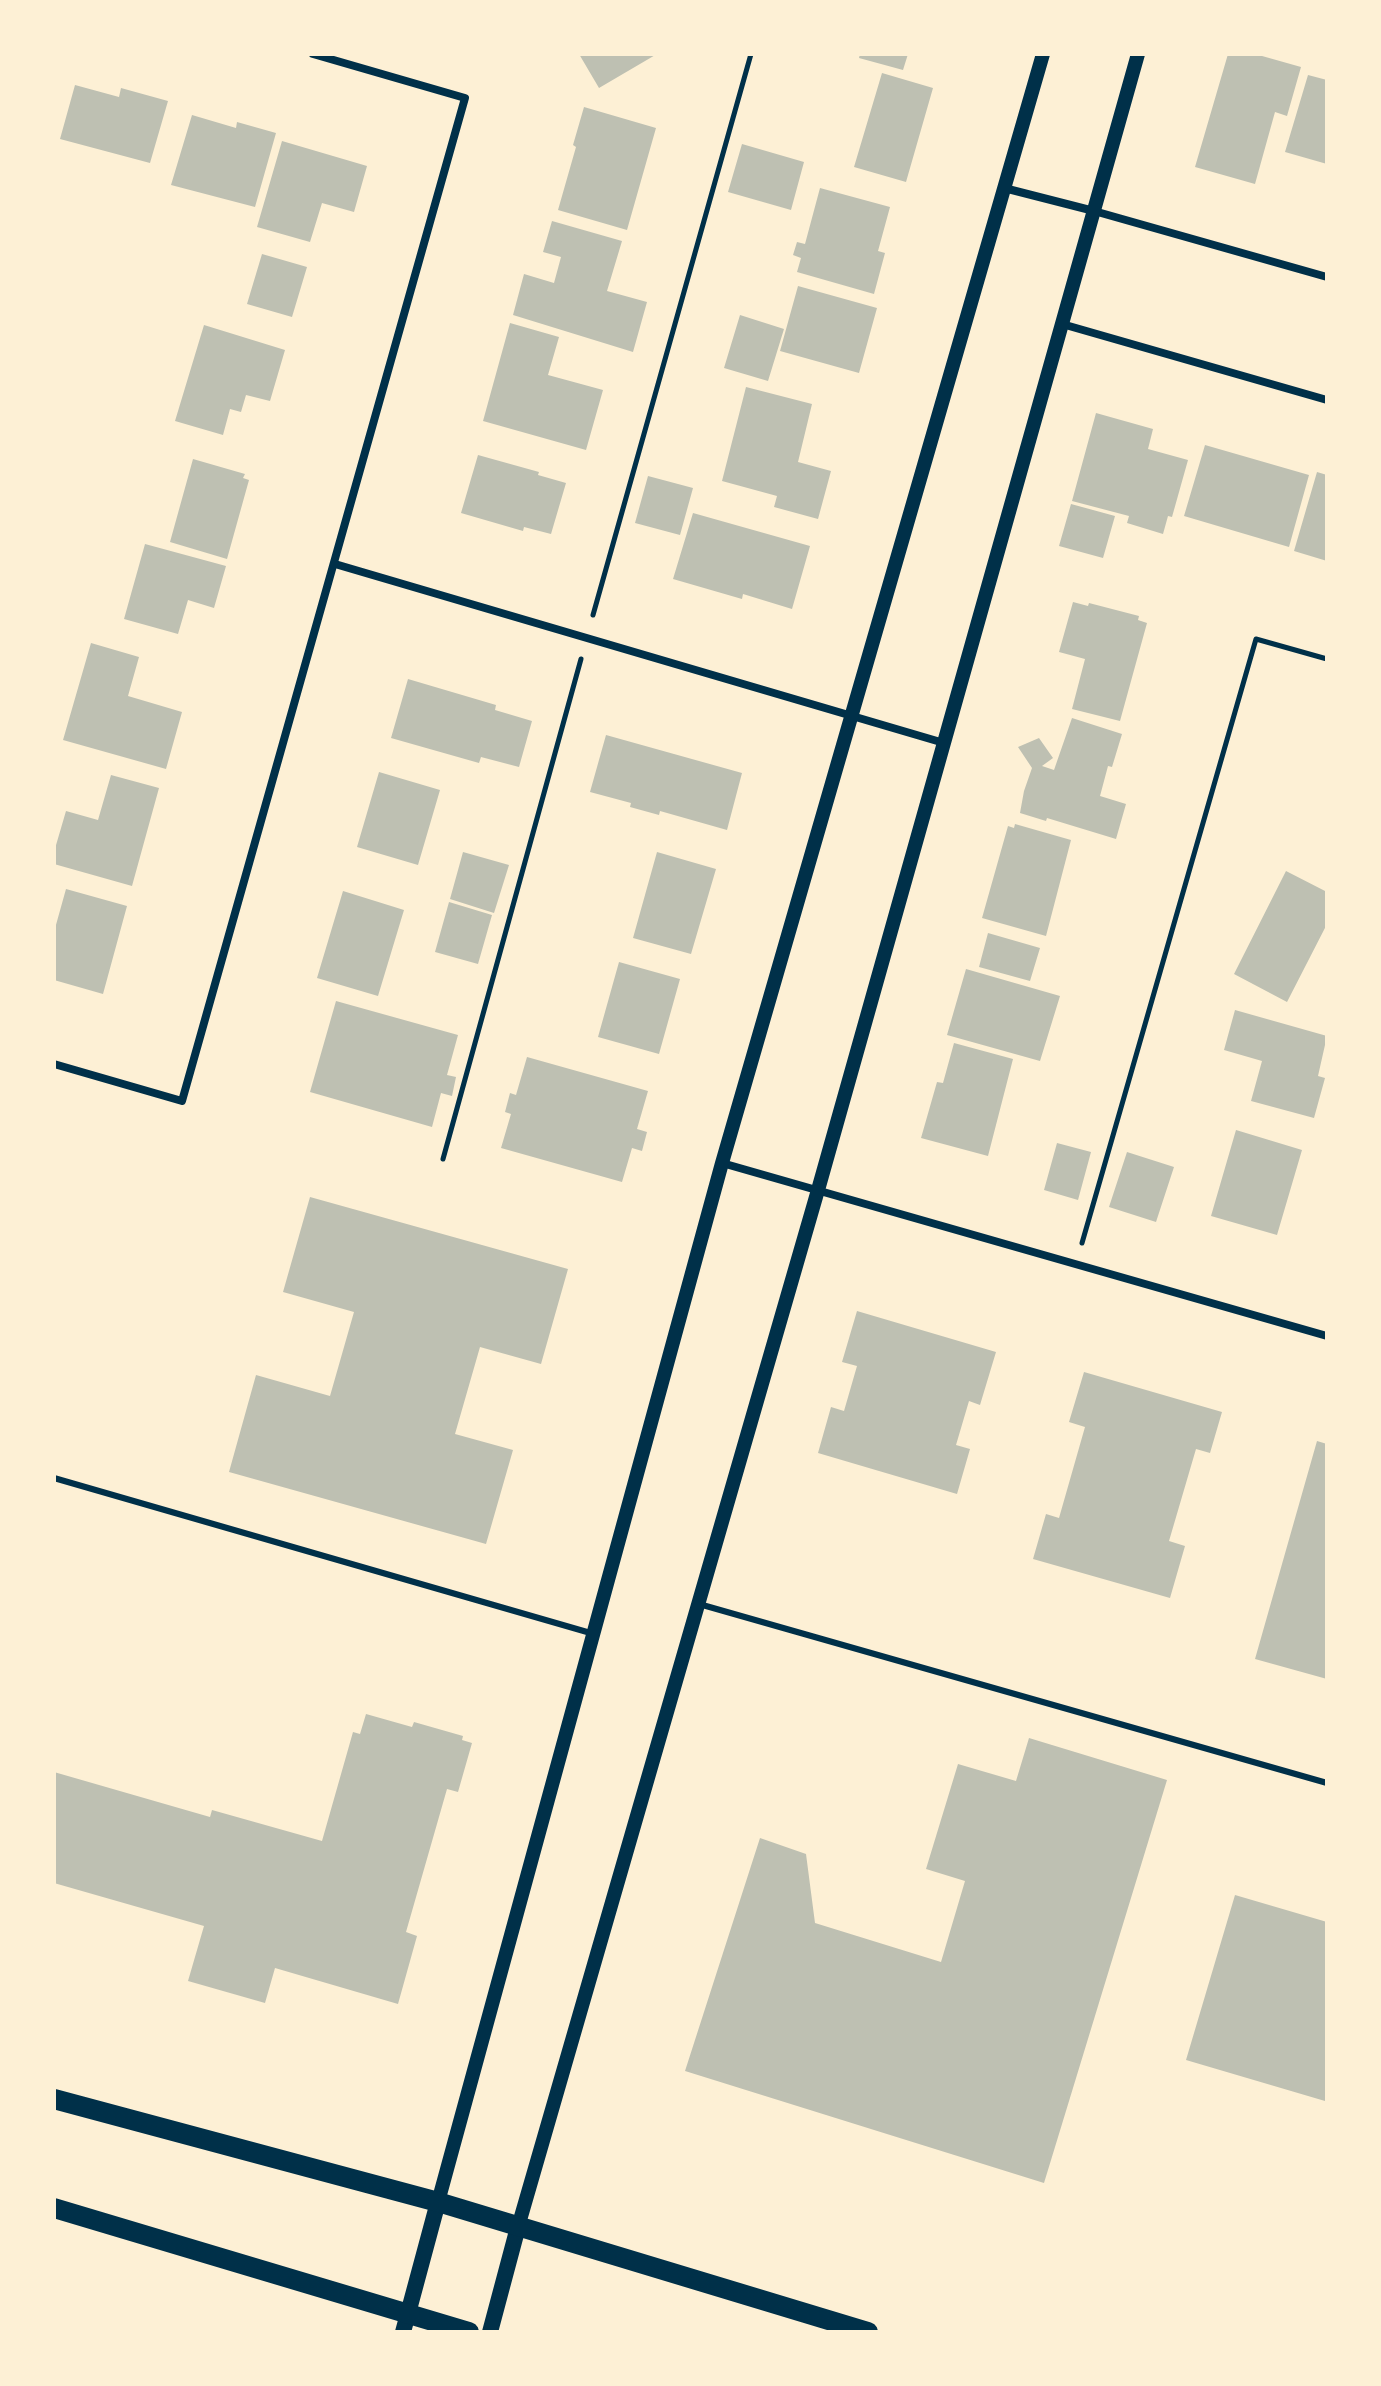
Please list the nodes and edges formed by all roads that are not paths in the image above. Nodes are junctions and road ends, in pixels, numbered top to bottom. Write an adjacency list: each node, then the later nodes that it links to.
1 (313, 54): 9 (street)
2 (1043, 54): 4 (street)
3 (1138, 54): 5 (street)
4 (1004, 188): 5 (street); 10 (street)
5 (1094, 211): 6 (street); 7 (street)
6 (1327, 277)
7 (1062, 324): 8 (street); 11 (street)
8 (1327, 400)
9 (335, 564): 10 (street); 12 (street)
10 (851, 717): 11 (street); 13 (street)
11 (944, 743): 14 (street)
12 (54, 1064)
13 (722, 1163): 14 (street); 18 (street)
14 (818, 1190): 15 (street); 17 (street)
15 (1327, 1336)
16 (54, 1478): 18 (lane)
17 (698, 1604): 19 (lane); 23 (street)
18 (594, 1634): 21 (street)
19 (1327, 1783)
20 (54, 2099): 21 (main road)
21 (438, 2202): 23 (main road); 24 (main road)
22 (54, 2208): 24 (main road)
23 (518, 2227): 26 (main road); 27 (main road)
24 (405, 2323): 25 (main road)
25 (469, 2332)
26 (490, 2332)
27 (868, 2332)

